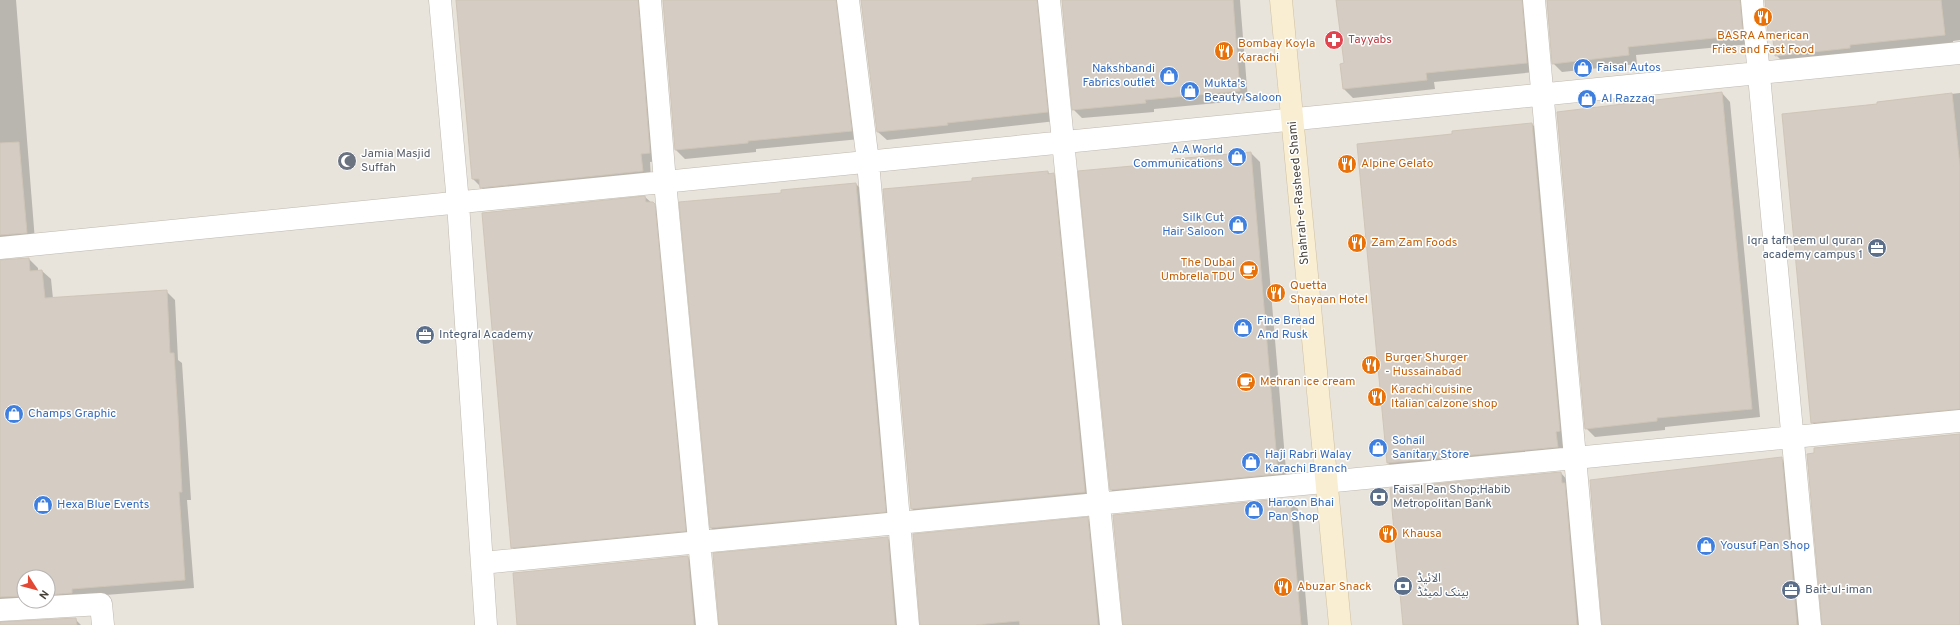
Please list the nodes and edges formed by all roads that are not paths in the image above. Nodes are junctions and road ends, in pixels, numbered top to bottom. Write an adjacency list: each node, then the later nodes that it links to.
1 (440, 0): 15 (street)
2 (650, 0): 14 (street)
3 (848, 0): 13 (street)
4 (1049, 0): 12 (street)
5 (1281, 0): 11 (street, Shahrah-e-Rasheed Shami)
6 (1534, 0): 10 (street)
7 (1752, 0): 9 (street)
8 (1960, 53): 9 (street)
9 (1759, 73): 10 (street); 18 (street)
10 (1542, 94): 11 (street); 19 (street)
11 (1292, 119): 12 (street); 20 (street, Shahrah-e-Rasheed Shami)
12 (1063, 142): 13 (street); 21 (street)
13 (868, 162): 14 (street); 22 (street)
14 (665, 182): 15 (street); 23 (street)
15 (458, 203): 16 (street); 24 (street)
16 (0, 248)
17 (1960, 421): 18 (street)
18 (1793, 437): 19 (street); 33 (street)
19 (1575, 458): 20 (street); 32 (street)
20 (1325, 482): 21 (street); 31 (street, Shahrah-e-Rasheed Shami)
21 (1100, 504): 22 (street); 30 (street)
22 (898, 523): 23 (street); 29 (street)
23 (698, 542): 24 (street); 28 (street)
24 (482, 563): 27 (street)
25 (0, 610): 26 (street)
26 (103, 625)
27 (486, 625)
28 (707, 625)
29 (908, 625)
30 (1111, 625)
31 (1340, 625)
32 (1590, 625)
33 (1810, 625)

